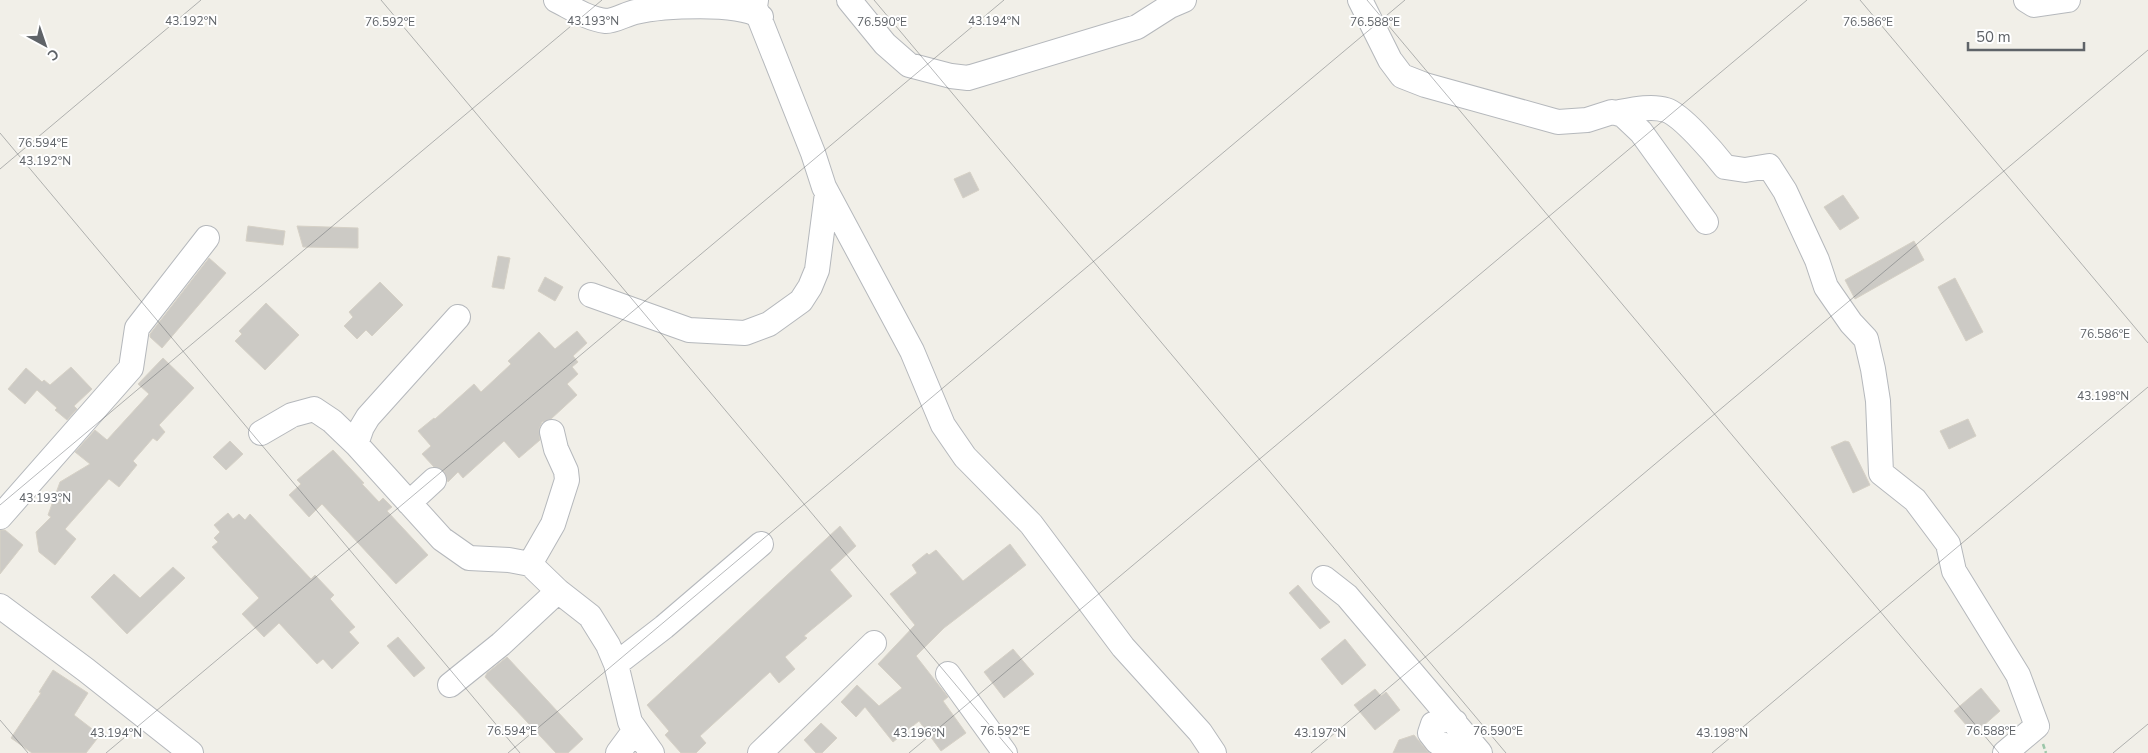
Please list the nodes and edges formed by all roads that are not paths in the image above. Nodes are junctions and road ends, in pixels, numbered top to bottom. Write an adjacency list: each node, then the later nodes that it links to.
1 (556, 0): 7 (street)
2 (849, 0): 3 (street)
3 (1184, 0)
4 (1360, 0): 8 (street)
5 (2026, 0): 6 (street)
6 (2068, 0)
7 (758, 9): 9 (street)
8 (1615, 113): 10 (street); 39 (street)
9 (827, 193): 12 (street); 36 (street)
10 (1706, 222)
11 (207, 238): 19 (street)
12 (591, 295)
13 (458, 317): 16 (street)
14 (552, 432): 21 (street)
15 (261, 433): 16 (street)
16 (356, 444): 18 (street)
17 (434, 480): 18 (street)
18 (409, 503): 21 (street)
19 (0, 517)
20 (761, 544): 26 (street)
21 (530, 564): 23 (street)
22 (1324, 578): 29 (street)
23 (558, 591): 26 (street); 28 (street)
24 (0, 606): 31 (street)
25 (874, 643): 34 (street)
26 (616, 664): 30 (street)
27 (948, 674): 35 (street)
28 (450, 685)
29 (1455, 722): 37 (street); 38 (street)
30 (635, 730): 32 (street); 33 (street)
31 (191, 753)
32 (618, 753)
33 (652, 753)
34 (760, 753)
35 (1005, 753)
36 (1214, 753)
37 (1462, 753)
38 (1480, 753)
39 (2005, 753)

